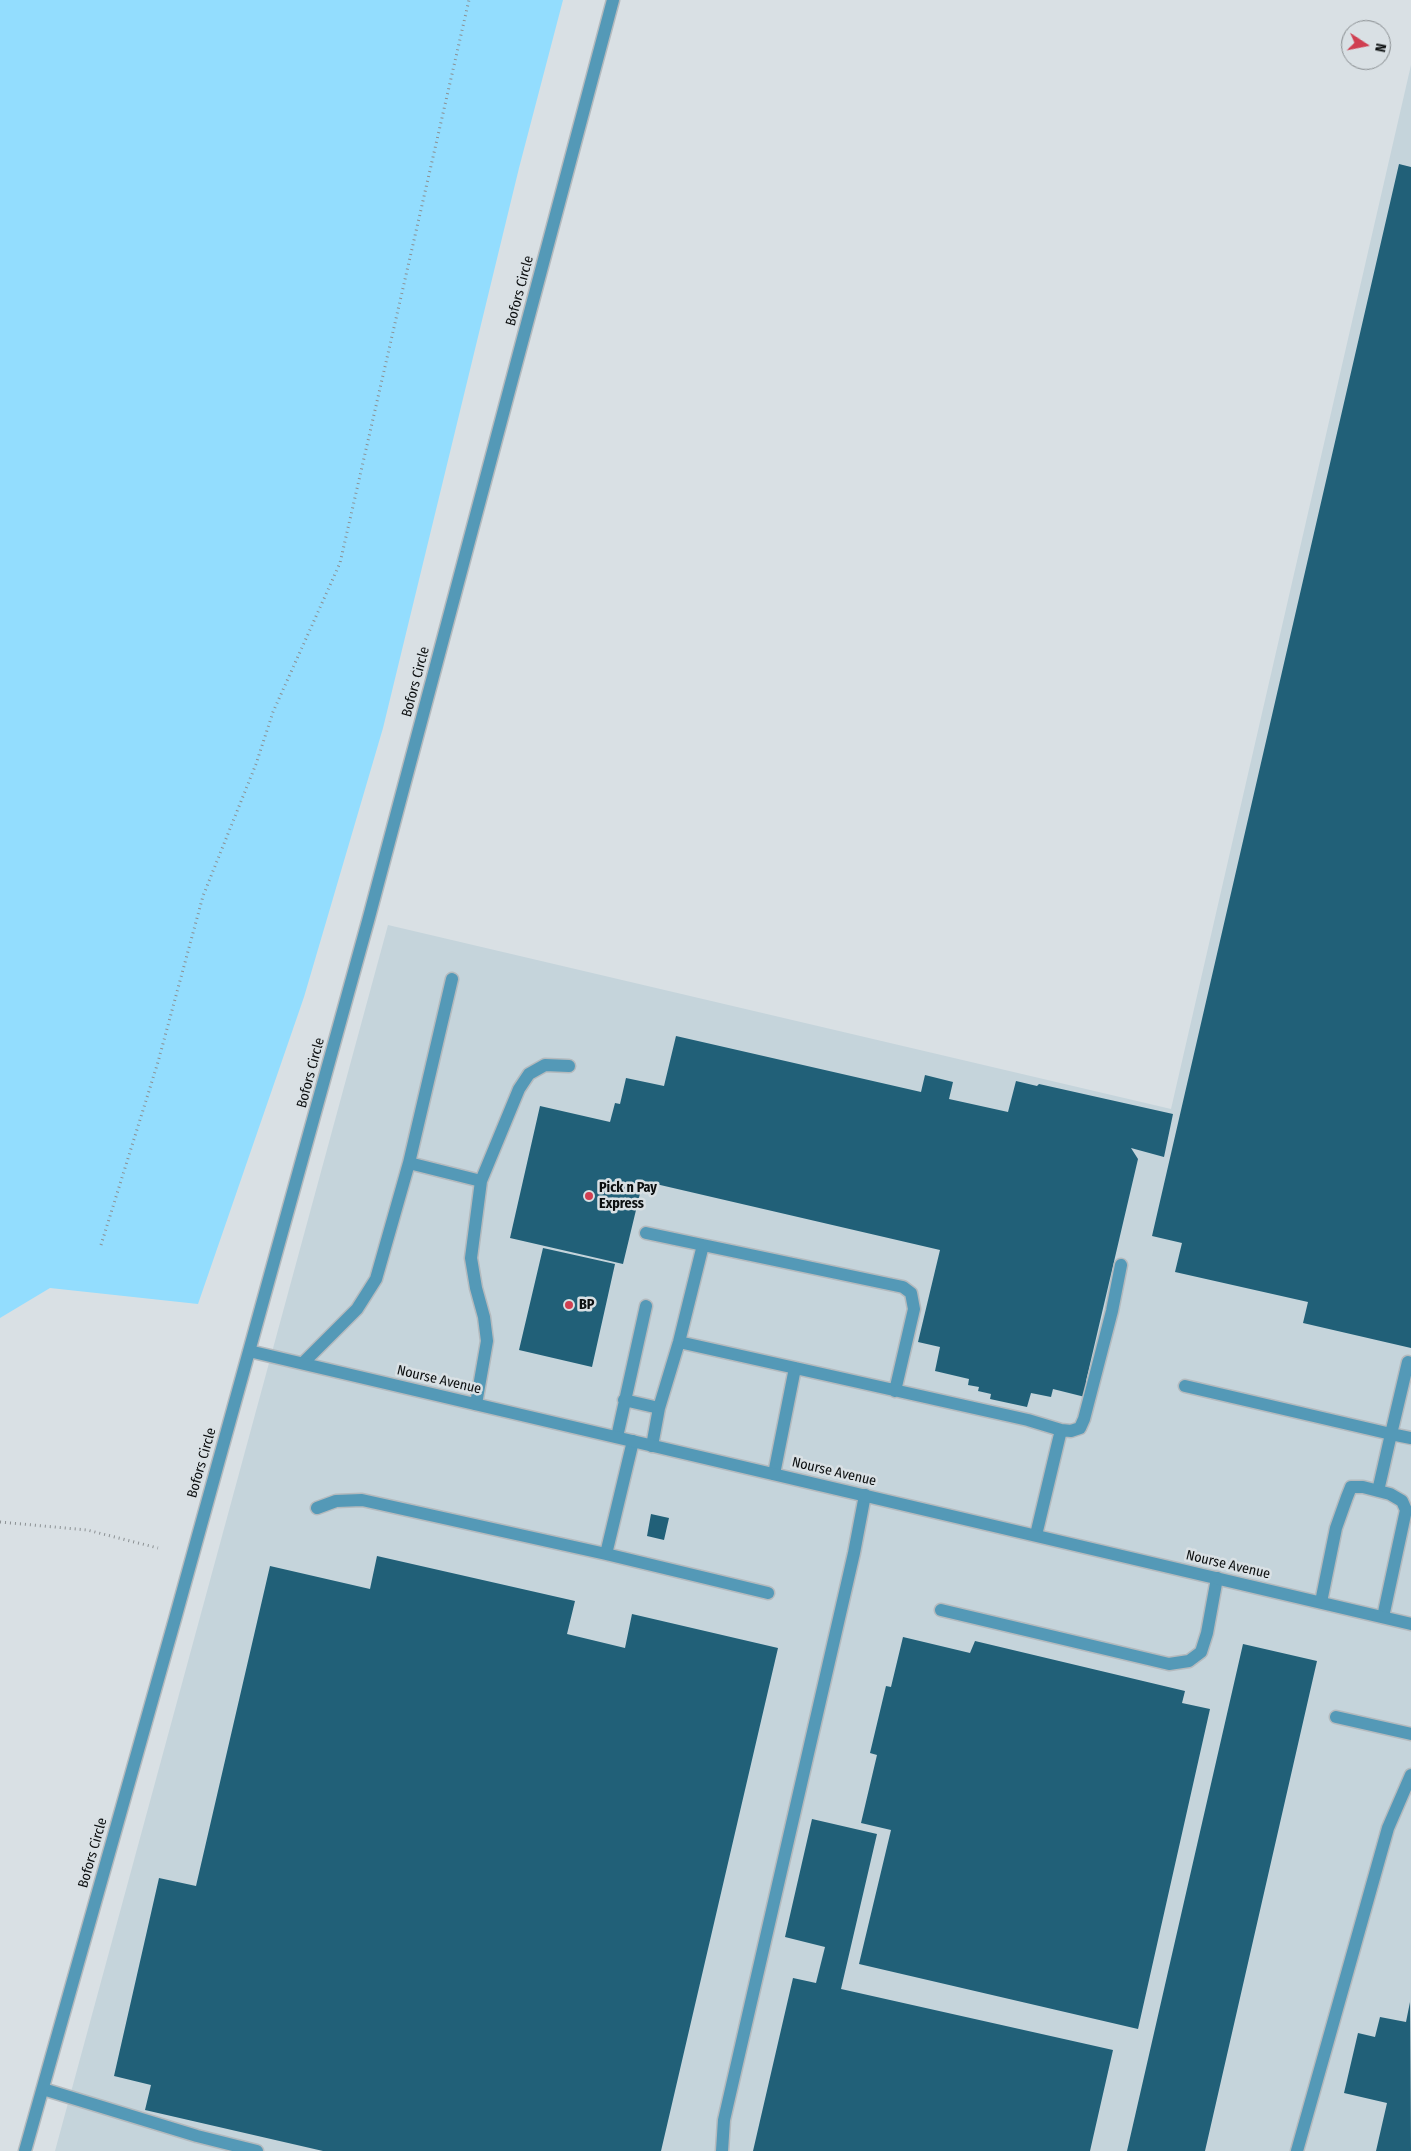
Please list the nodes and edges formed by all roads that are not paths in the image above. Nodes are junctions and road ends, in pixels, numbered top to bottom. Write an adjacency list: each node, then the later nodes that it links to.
1 (613, 0): 11 (street, Bofors Circle)
2 (452, 979): 4 (street)
3 (569, 1066): 5 (street)
4 (409, 1162): 5 (street); 13 (street)
5 (482, 1181): 18 (street)
6 (646, 1233): 7 (street)
7 (703, 1246): 10 (street); 16 (street)
8 (1121, 1265): 20 (street)
9 (646, 1306): 17 (street)
10 (679, 1342): 14 (street); 19 (street)
11 (250, 1351): 13 (street, Nourse Avenue); 41 (street, Bofors Circle)
12 (1408, 1362): 21 (street)
13 (303, 1363): 18 (street, Nourse Avenue)
14 (796, 1368): 16 (street); 26 (street)
15 (1185, 1386): 21 (street)
16 (895, 1391): 20 (street)
17 (624, 1400): 19 (street); 22 (street)
18 (476, 1404): 22 (street, Nourse Avenue)
19 (659, 1408): 25 (street)
20 (1061, 1430): 30 (street)
21 (1391, 1434): 23 (street); 27 (street)
22 (617, 1437): 24 (street, Nourse Avenue)
23 (1411, 1438)
24 (633, 1441): 25 (street, Nourse Avenue); 31 (street)
25 (652, 1446): 26 (street, Nourse Avenue)
26 (774, 1474): 28 (street, Nourse Avenue)
27 (1378, 1491): 34 (street); 36 (street)
28 (865, 1495): 30 (street, Nourse Avenue); 44 (street)
29 (317, 1508): 31 (street)
30 (1036, 1535): 32 (street, Nourse Avenue)
31 (606, 1554): 33 (street)
32 (1217, 1578): 34 (street, Nourse Avenue); 35 (street)
33 (768, 1593)
34 (1321, 1602): 36 (street, Nourse Avenue)
35 (940, 1610)
36 (1383, 1617): 37 (street, Nourse Avenue)
37 (1411, 1624)
38 (1336, 1717): 39 (street)
39 (1411, 1734)
40 (1411, 1775): 45 (street)
41 (43, 2089): 42 (street, Bofors Circle); 43 (street)
42 (25, 2151)
43 (257, 2151)
44 (722, 2151)
45 (1296, 2151)

